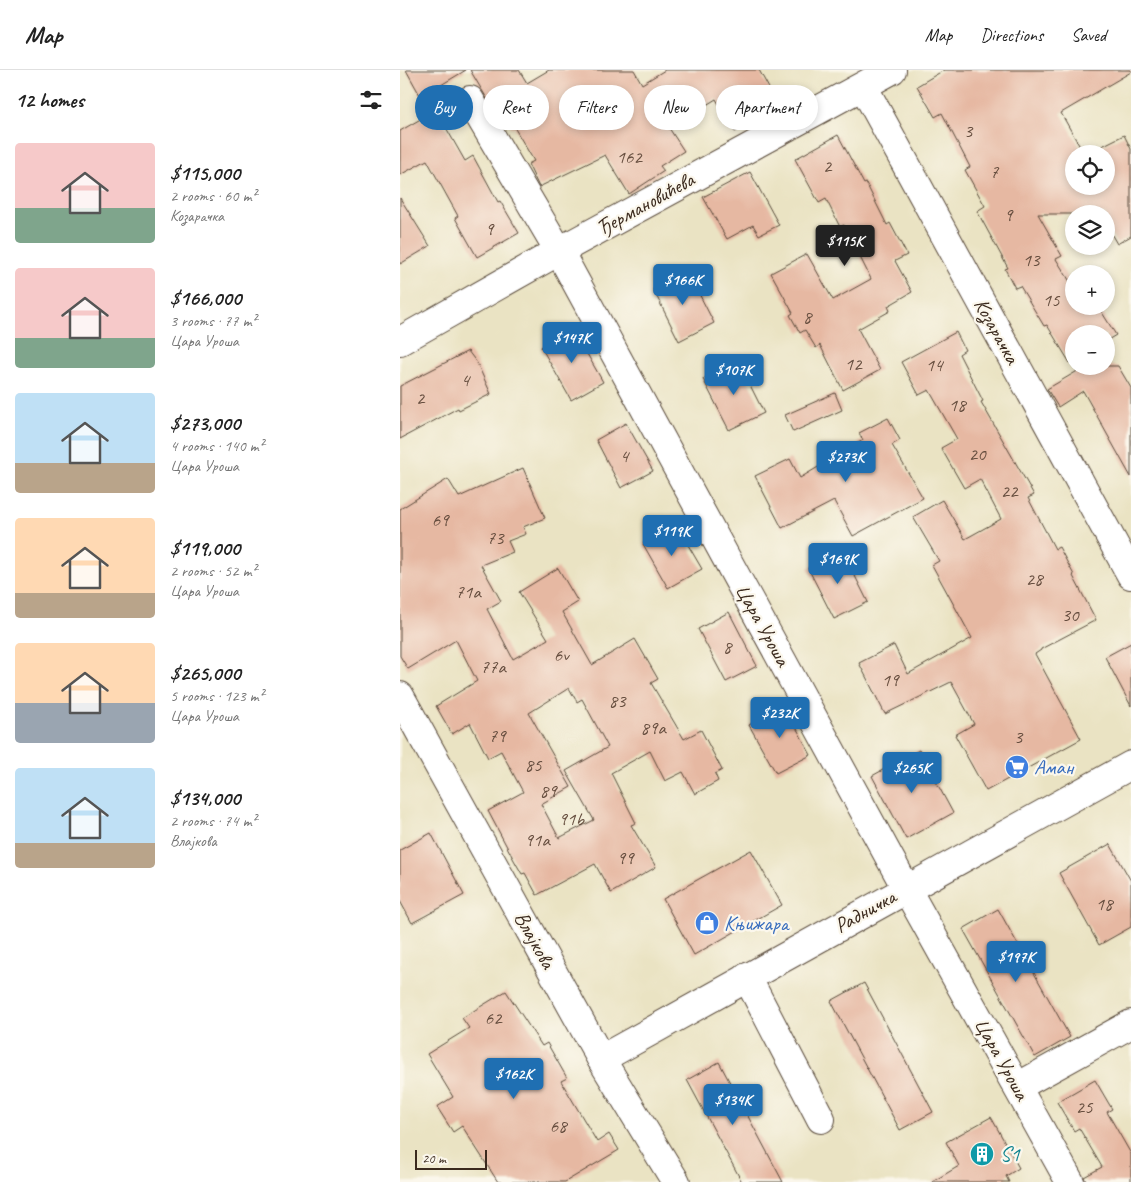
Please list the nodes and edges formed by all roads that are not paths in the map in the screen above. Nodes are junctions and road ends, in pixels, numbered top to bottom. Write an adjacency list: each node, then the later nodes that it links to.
1 (892, 70): 2 (street, Ђермановићева)
2 (863, 86): 4 (street, Ђермановићева); 6 (street, Козарачка)
3 (473, 105): 4 (street, Цара Уроша)
4 (559, 252): 5 (street, Ђермановићева); 9 (street, Цара Уроша)
5 (400, 341)
6 (1131, 575)
7 (400, 696): 12 (street, Влајкова)
8 (1131, 765): 9 (street, Радничка)
9 (906, 888): 10 (street, Радничка); 13 (street, Цара Уроша)
10 (747, 977): 12 (street, Радничка); 14 (street)
11 (1131, 1024): 13 (street)
12 (600, 1058): 15 (street, Влајкова)
13 (1017, 1086): 16 (street, Цара Уроша)
14 (820, 1119)
15 (676, 1182)
16 (1070, 1182)

